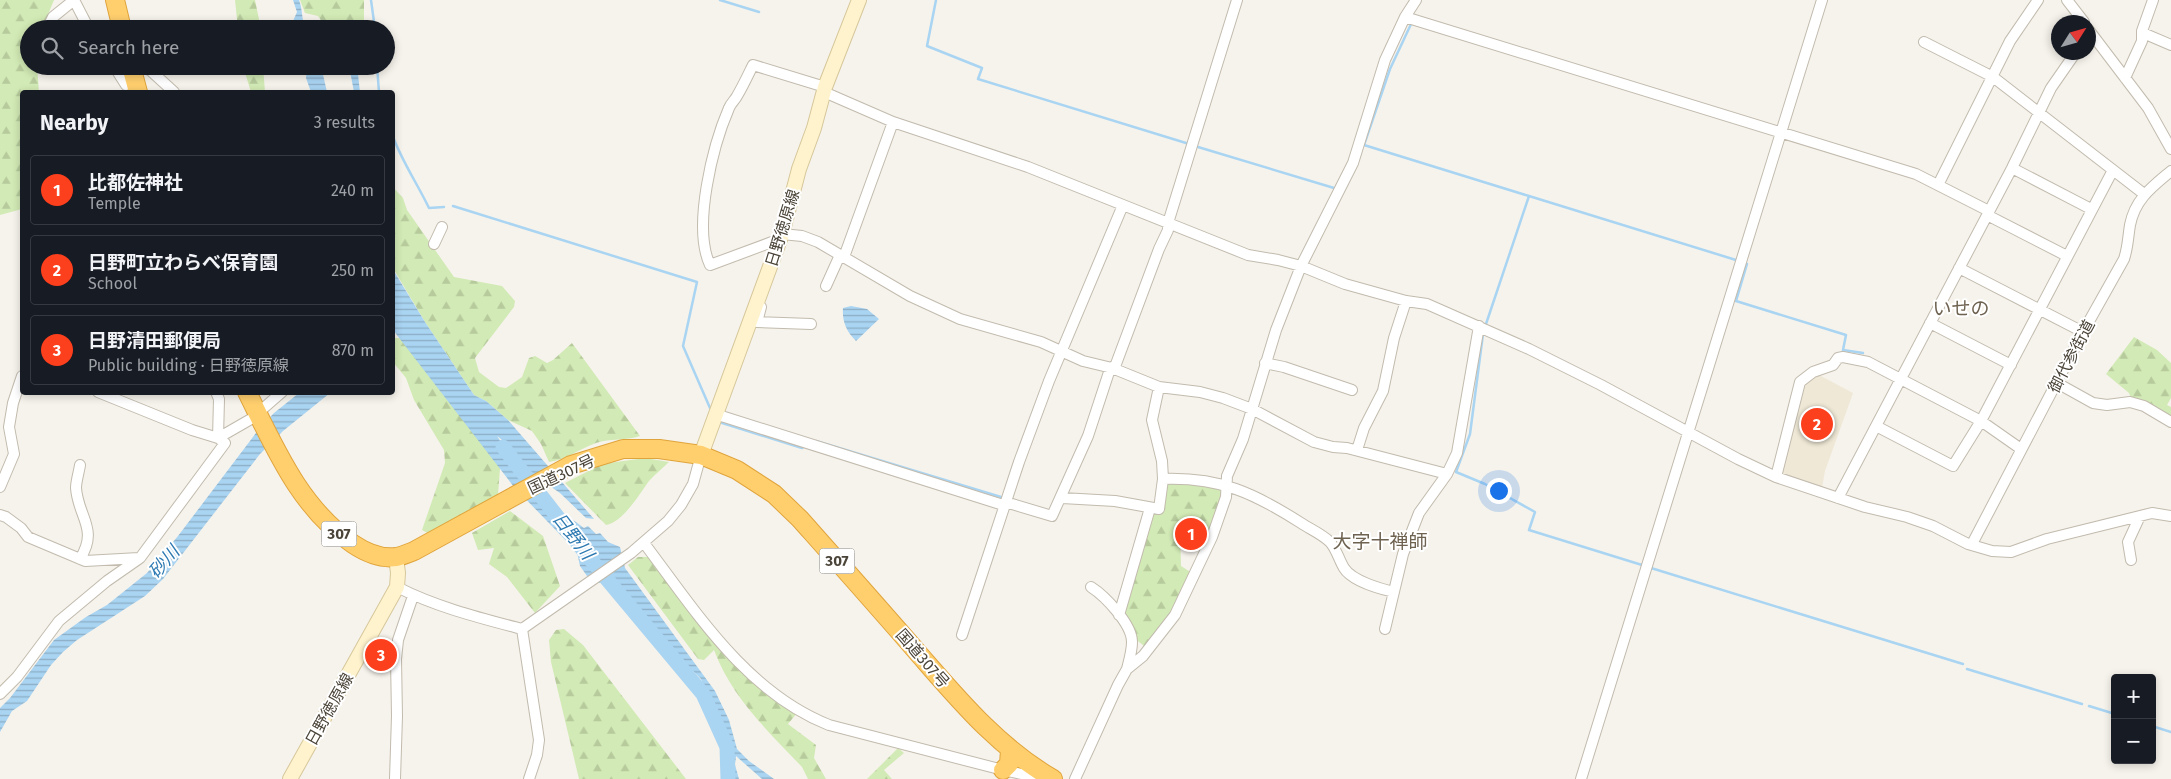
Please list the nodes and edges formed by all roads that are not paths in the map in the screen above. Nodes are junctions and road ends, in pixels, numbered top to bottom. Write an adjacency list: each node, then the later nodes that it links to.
1 (74, 0): 12 (street); 13 (street)
2 (115, 0): 14 (highway)
3 (859, 0): 24 (main road, 日野徳原線)
4 (1237, 0): 37 (street)
5 (1416, 0): 11 (street)
6 (1822, 0): 27 (street)
7 (2038, 0): 21 (street)
8 (2067, 0): 10 (street)
9 (2153, 0): 15 (street)
10 (2079, 15)
11 (1405, 17): 27 (street); 43 (street)
12 (51, 20)
13 (84, 20)
14 (120, 20)
15 (2143, 33): 18 (street); 22 (street)
16 (1924, 42): 21 (street)
17 (2096, 42): 22 (street)
18 (2171, 45)
19 (2070, 60): 25 (street)
20 (155, 75): 23 (street)
21 (1993, 77): 25 (street); 32 (street)
22 (2125, 78): 28 (street)
23 (172, 90)
24 (824, 90): 26 (street); 39 (main road, 日野徳原線); 39 (street)
25 (2040, 112): 29 (street); 30 (street)
26 (893, 122): 34 (street); 41 (street)
27 (1782, 132): 32 (street); 72 (street)
28 (2171, 149)
29 (2012, 168): 35 (street); 36 (street)
30 (2113, 170): 33 (street); 35 (street)
31 (2171, 171): 33 (street, 御代参街道)
32 (1938, 185): 36 (street)
33 (2144, 194): 52 (street, 御代参街道)
34 (1123, 205): 37 (street); 53 (street)
35 (2091, 209): 42 (street)
36 (1988, 213): 42 (street); 44 (street)
37 (1168, 224): 43 (street); 56 (street)
38 (442, 227): 40 (street)
39 (780, 238): 41 (street); 46 (main road, 日野徳原線)
40 (434, 244)
41 (842, 256): 45 (street); 53 (street)
42 (2067, 256): 48 (street)
43 (1301, 266): 47 (street); 54 (street)
44 (1959, 268): 48 (street); 50 (street)
45 (826, 286)
46 (759, 298): 49 (street); 67 (main road, 日野徳原線)
47 (1406, 301): 51 (street); 75 (street)
48 (2039, 310): 52 (street); 55 (street)
49 (811, 324)
50 (1930, 324): 55 (street); 57 (street)
51 (1479, 326): 72 (street); 78 (street)
52 (2082, 332): 59 (street, 御代参街道)
53 (1062, 352): 56 (street); 85 (street)
54 (1265, 363): 61 (street); 66 (street)
55 (2011, 365): 69 (street)
56 (1112, 368): 60 (street); 83 (street)
57 (1900, 379): 69 (street); 71 (street); 79 (street)
58 (20, 382): 81 (street)
59 (2057, 383): 70 (street); 74 (street, 御代参街道)
60 (1159, 388): 66 (street); 80 (street)
61 (1352, 390)
62 (105, 395): 73 (street)
63 (217, 395): 73 (street)
64 (248, 395): 68 (highway, 国道307号 / 307)
65 (279, 395): 68 (street)
66 (1252, 409): 75 (street); 82 (street)
67 (715, 414): 76 (main road, 日野徳原線); 85 (street)
68 (257, 418): 73 (street); 92 (highway, 国道307号 / 307)
69 (1981, 421): 71 (street); 74 (street)
70 (2171, 422)
71 (1876, 426): 84 (street)
72 (1688, 433): 79 (street); 114 (street)
73 (222, 440): 93 (street)
74 (2021, 449): 91 (street, 御代参街道)
75 (1357, 450): 78 (street)
76 (701, 455): 90 (street); 92 (highway, 国道307号 / 307); 106 (highway, 国道307号 / 307)
77 (80, 465): 94 (street)
78 (1446, 474): 98 (street)
79 (1776, 477): 84 (street)
80 (1163, 479): 82 (street); 86 (street)
81 (0, 486)
82 (1226, 486): 98 (street); 104 (street)
83 (1062, 498): 85 (street); 86 (street)
84 (1838, 498): 91 (street)
85 (1006, 504): 103 (street)
86 (1150, 508): 100 (street)
87 (0, 515): 94 (street)
88 (2140, 516): 89 (street); 91 (street); 95 (street)
89 (2171, 516)
90 (644, 543): 101 (street); 107 (street)
91 (1970, 544)
92 (396, 557): 96 (main road, 日野徳原線)
93 (140, 558): 94 (street); 105 (street)
94 (80, 560)
95 (2131, 560)
96 (397, 587): 99 (street); 108 (main road, 日野徳原線)
97 (1091, 588): 100 (street)
98 (1394, 592): 102 (street)
99 (413, 596): 101 (street); 109 (street)
100 (1119, 615): 104 (street)
101 (522, 629): 110 (street)
102 (1386, 629)
103 (962, 635)
104 (1127, 669): 113 (street)
105 (0, 694)
106 (1010, 750): 107 (highway); 112 (highway, 国道307号 / 307)
107 (1003, 770): 111 (street)
108 (290, 779)
109 (395, 779)
110 (529, 779)
111 (1045, 779)
112 (1053, 779)
113 (1075, 779)
114 (1581, 779)

